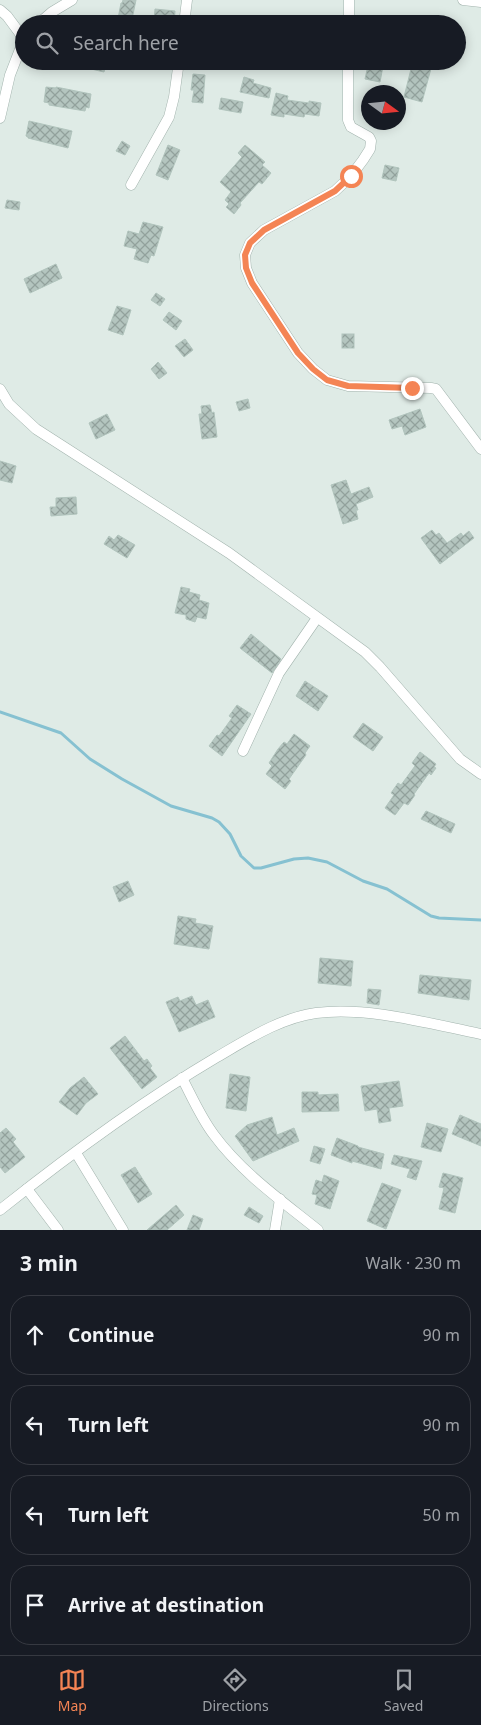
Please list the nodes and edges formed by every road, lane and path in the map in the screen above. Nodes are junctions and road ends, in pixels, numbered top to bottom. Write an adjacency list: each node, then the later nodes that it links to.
1 (72, 0): 7 (street)
2 (187, 0): 8 (street)
3 (349, 0): 9 (street)
4 (463, 0): 5 (street)
5 (481, 2)
6 (0, 10): 10 (street)
7 (48, 15)
8 (185, 15)
9 (349, 15)
10 (15, 27)
11 (15, 62): 14 (street)
12 (178, 70): 15 (street)
13 (348, 70): 17 (street)
14 (0, 118)
15 (131, 185)
16 (0, 390): 18 (street)
17 (481, 449)
18 (317, 618): 19 (street); 20 (street)
19 (243, 751)
20 (481, 774)
21 (481, 1034): 22 (street)
22 (182, 1078): 23 (street); 25 (street)
23 (76, 1153): 24 (street); 28 (street)
24 (27, 1189): 26 (street); 27 (street)
25 (280, 1200): 29 (street); 30 (street)
26 (2, 1204)
27 (58, 1230)
28 (123, 1230)
29 (275, 1230)
30 (318, 1230)

